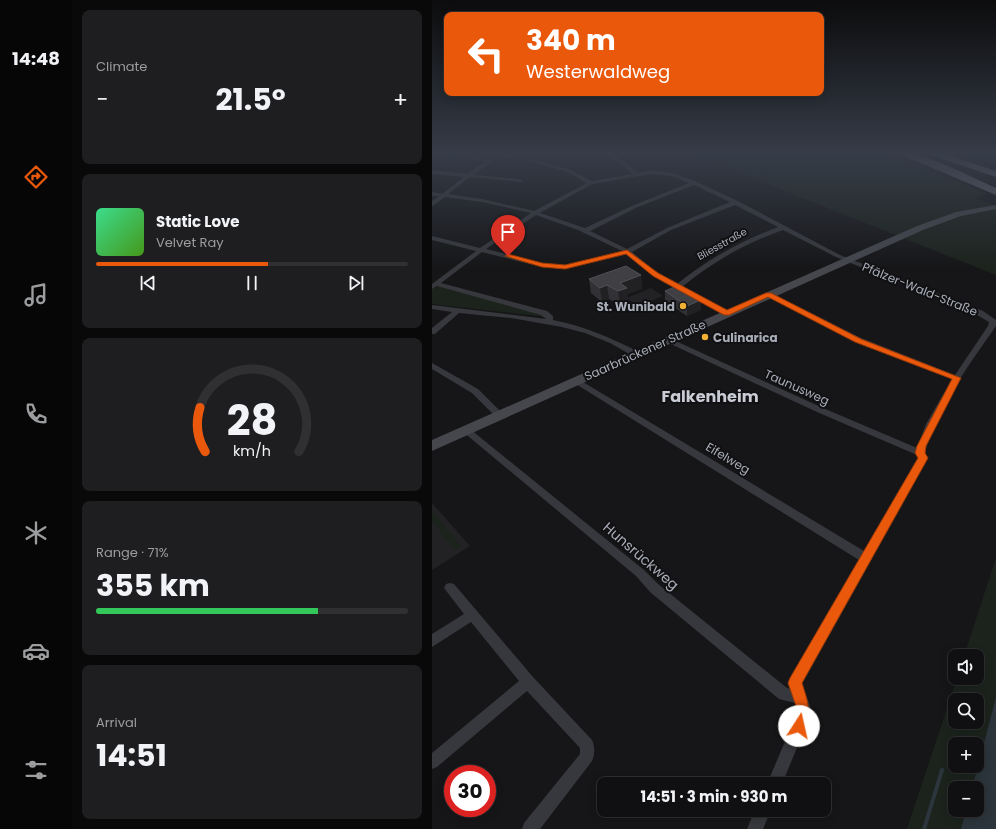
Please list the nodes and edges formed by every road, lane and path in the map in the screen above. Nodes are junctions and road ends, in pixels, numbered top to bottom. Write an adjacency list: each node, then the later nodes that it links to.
1 (447, 192): 6 (street)
2 (573, 192): 11 (street)
3 (673, 192): 14 (street)
4 (714, 192): 7 (street)
5 (432, 194): 6 (street)
6 (443, 195): 8 (street); 11 (street)
7 (736, 202): 13 (street); 17 (street)
8 (432, 204)
9 (996, 207): 12 (main road, Saarbrückener Straße)
10 (996, 210): 12 (main road, Saarbrückener Straße)
11 (536, 213): 14 (street); 16 (street)
12 (947, 218): 18 (main road, Saarbrückener Straße)
13 (782, 228): 18 (street); 20 (street, Bliesstraße)
14 (586, 230): 17 (street)
15 (432, 238): 16 (street)
16 (482, 249): 17 (street); 19 (street)
17 (627, 252): 20 (street)
18 (848, 260): 21 (main road, Saarbrückener Straße); 30 (street, Pfälzer-Wald-Straße)
19 (434, 286): 25 (street)
20 (677, 287): 24 (street)
21 (768, 295): 24 (main road, Saarbrückener Straße); 30 (street)
22 (432, 307): 23 (street)
23 (458, 310): 25 (street); 26 (street)
24 (726, 313): 27 (main road, Saarbrückener Straße)
25 (549, 321): 28 (street)
26 (432, 332)
27 (666, 340): 28 (main road, Saarbrückener Straße); 35 (street, Taunusweg)
28 (636, 354): 31 (main road, Saarbrückener Straße)
29 (432, 365): 32 (street)
30 (956, 378): 35 (street, Pfälzer-Wald-Straße)
31 (574, 382): 32 (main road, Saarbrückener Straße); 36 (street, Eifelweg)
32 (500, 416): 33 (main road, Saarbrückener Straße)
33 (466, 431): 34 (main road, Saarbrückener Straße); 41 (street, Hunsrückweg)
34 (432, 446)
35 (920, 453): 36 (street, Pfälzer-Wald-Straße)
36 (866, 558): 41 (street, Pfälzer-Wald-Straße)
37 (450, 588): 38 (street)
38 (472, 615): 39 (street); 40 (street)
39 (432, 641)
40 (528, 682): 42 (street); 45 (street)
41 (800, 698): 43 (street, Pfälzer-Wald-Straße)
42 (432, 762)
43 (777, 777)
44 (760, 817): 46 (street)
45 (530, 829)
46 (755, 829)

